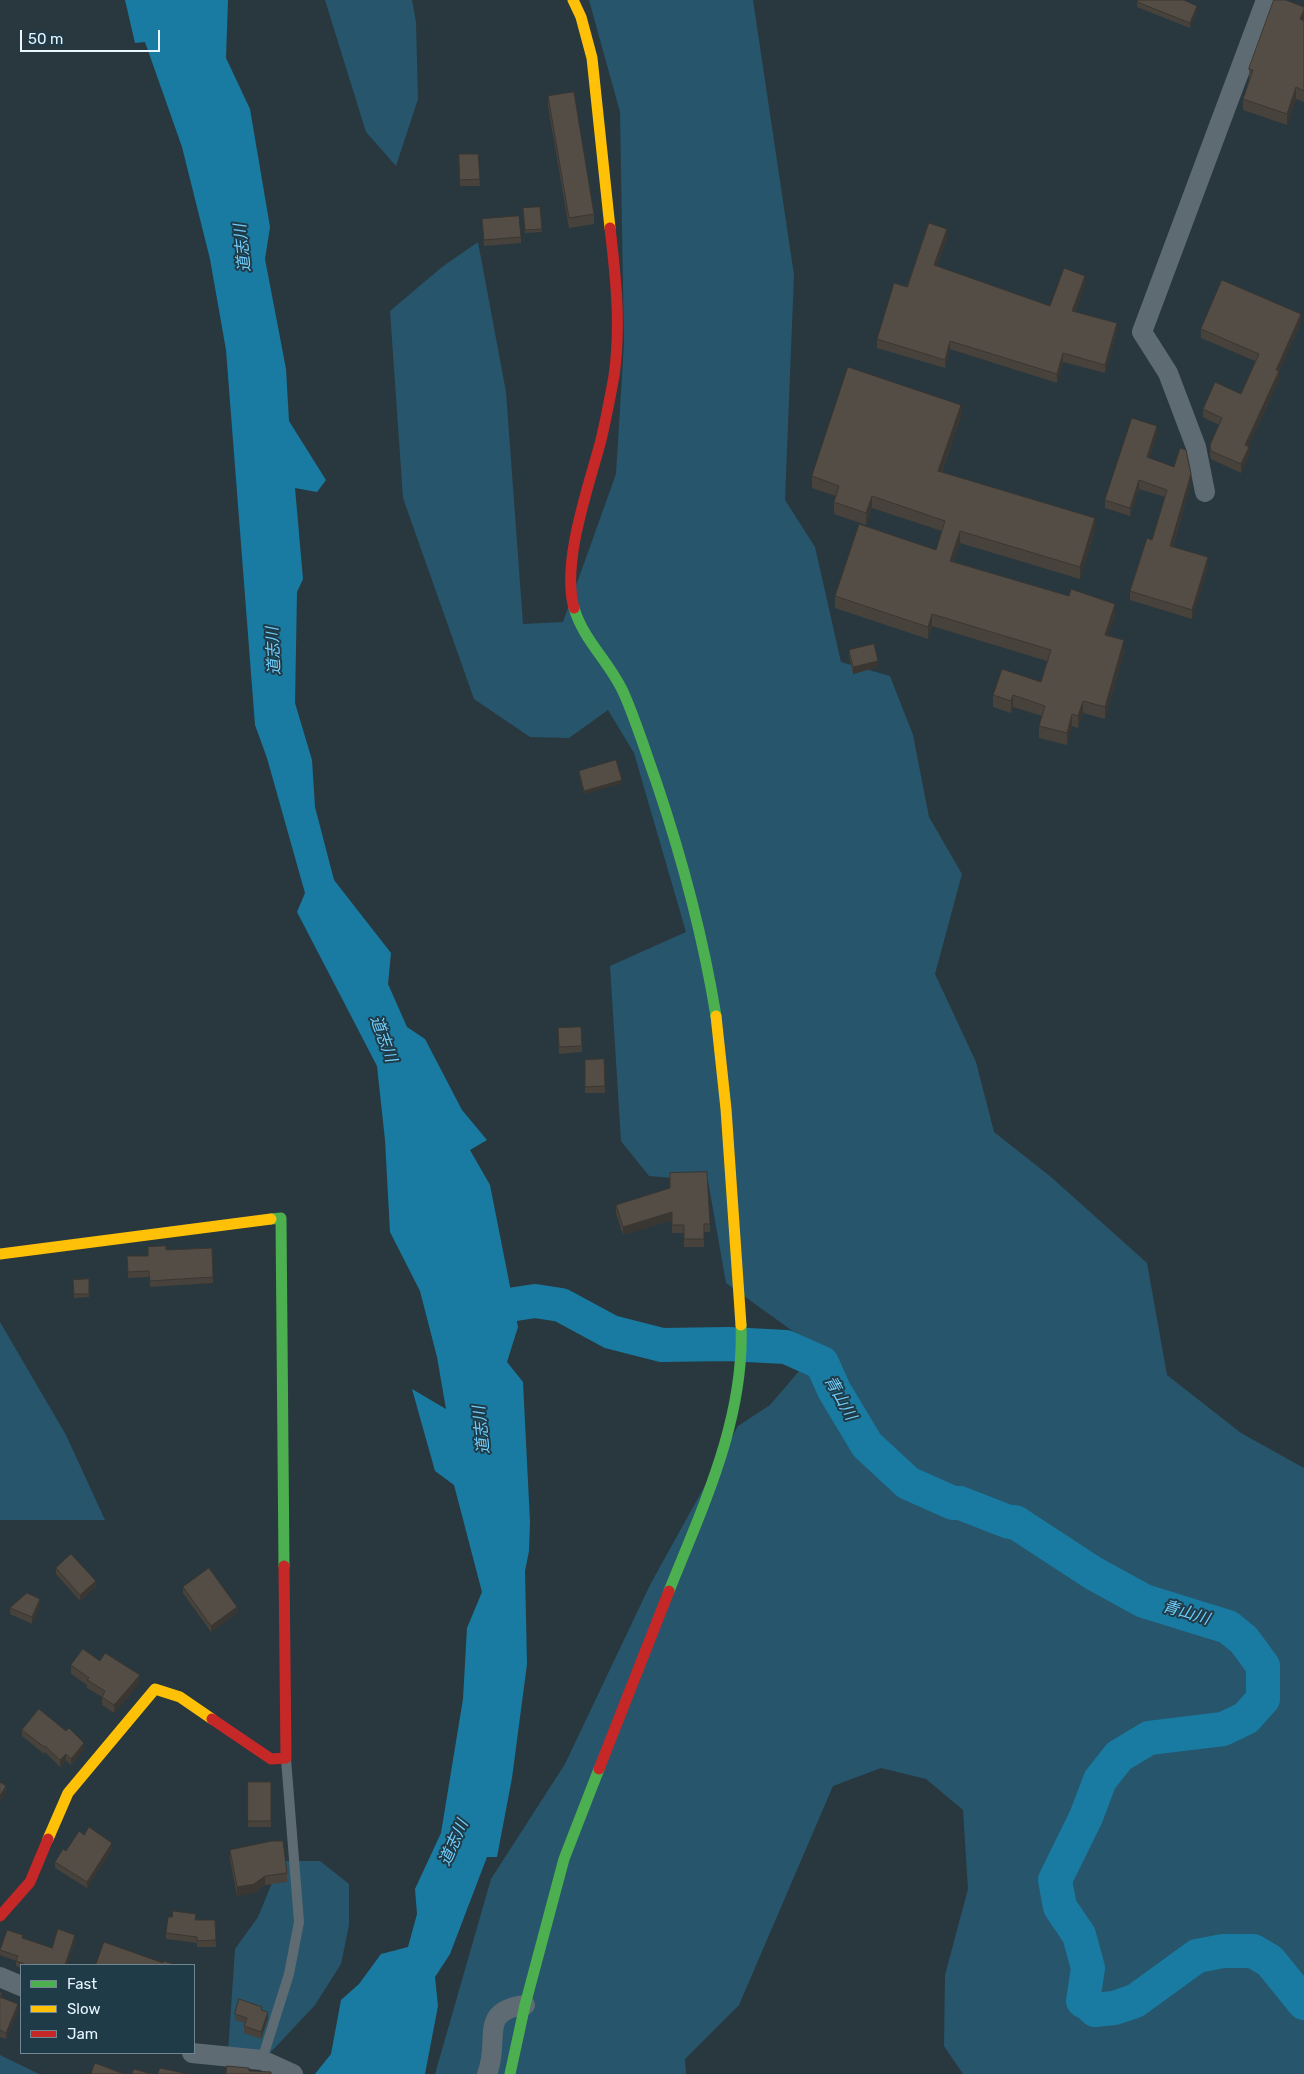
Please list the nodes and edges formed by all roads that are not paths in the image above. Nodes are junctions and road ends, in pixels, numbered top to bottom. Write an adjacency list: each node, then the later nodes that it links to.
1 (573, 0): 9 (street)
2 (1266, 0): 3 (street)
3 (1205, 492)
4 (0, 1254): 5 (street)
5 (286, 1758): 6 (street); 11 (lane)
6 (0, 1916)
7 (0, 1977): 8 (street)
8 (20, 1986)
9 (525, 2005): 13 (street); 14 (street)
10 (195, 2053): 11 (street)
11 (262, 2060): 12 (street)
12 (289, 2072)
13 (487, 2074)
14 (510, 2074)

